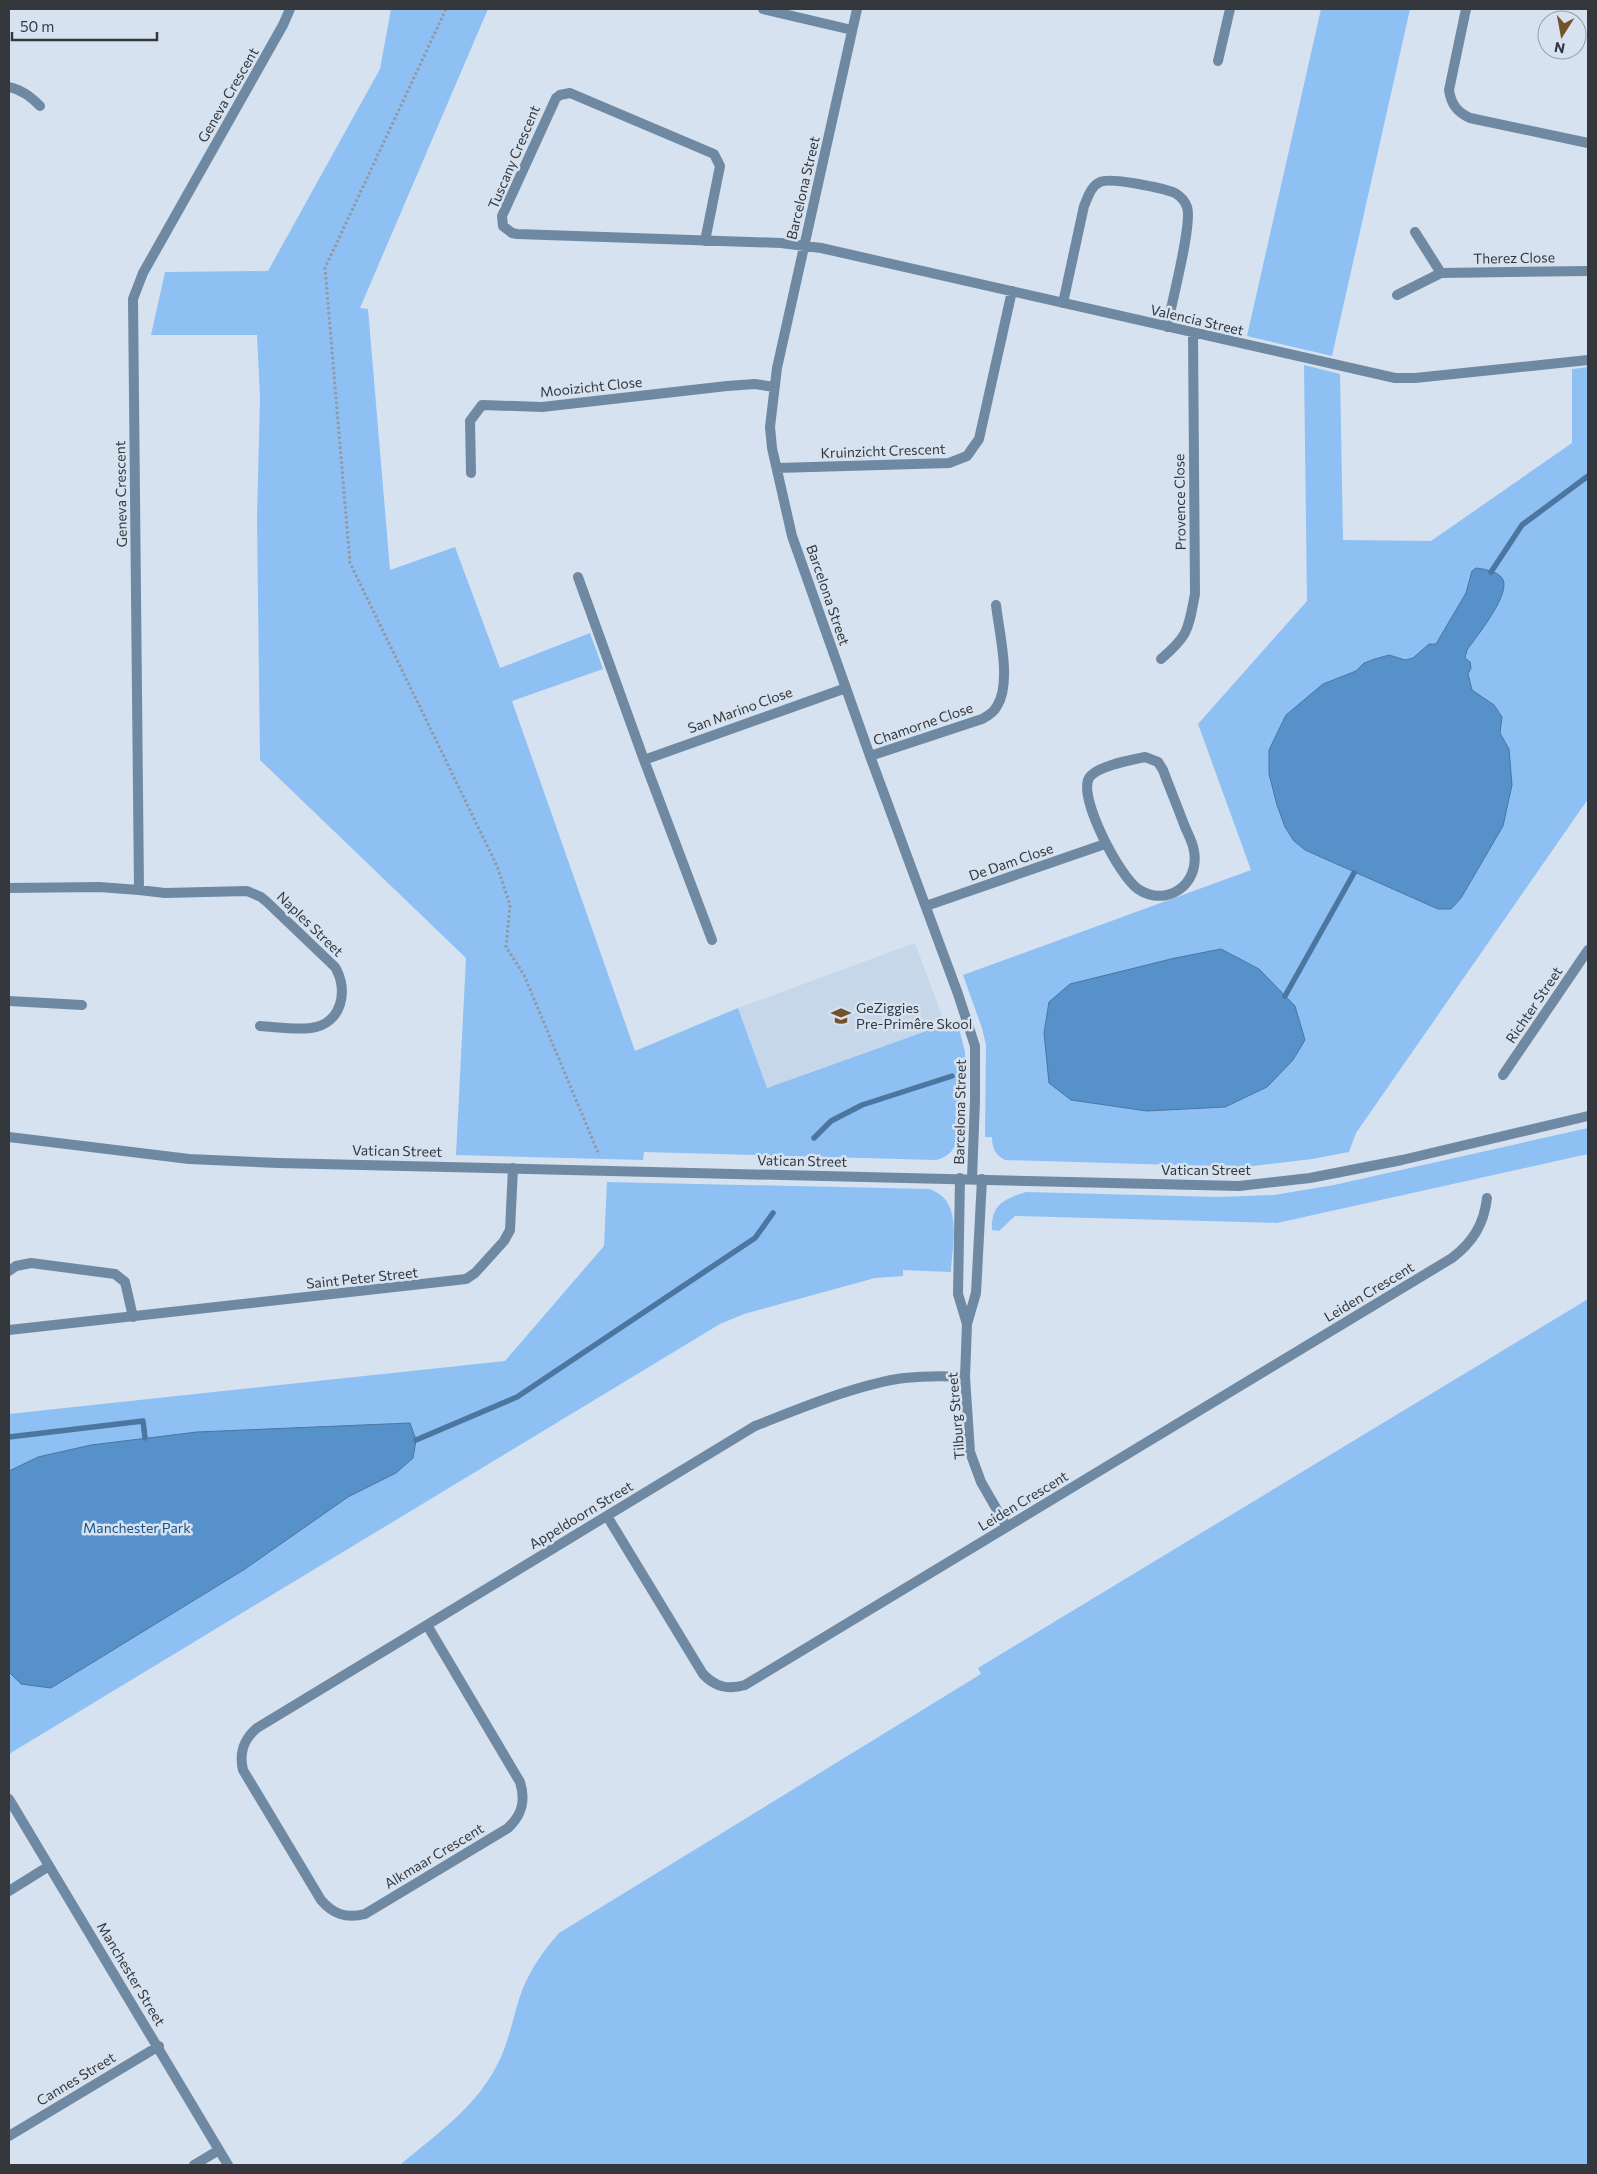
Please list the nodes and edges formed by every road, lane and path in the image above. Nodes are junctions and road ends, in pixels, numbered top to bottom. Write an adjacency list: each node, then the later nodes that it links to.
1 (290, 9): 34 (street, Geneva Crescent)
2 (446, 9): 44 (path)
3 (763, 9): 7 (street)
4 (857, 9): 7 (street, Barcelona Street)
5 (1230, 9): 8 (street)
6 (1466, 9): 11 (street)
7 (852, 30): 14 (street, Barcelona Street)
8 (1218, 61)
9 (9, 87): 10 (street)
10 (40, 106)
11 (1588, 143)
12 (1415, 232): 16 (street)
13 (705, 241): 13 (street, Tuscany Crescent); 14 (street, Tuscany Crescent)
14 (804, 246): 17 (street, Valencia Street); 23 (street, Barcelona Street)
15 (1588, 271): 16 (street, Therez Close)
16 (1441, 273): 18 (street, Therez Close)
17 (1012, 291): 19 (street, Valencia Street); 24 (street, Kruinzicht Crescent)
18 (1397, 295)
19 (1063, 303): 20 (street, Valencia Street); 20 (street)
20 (1167, 327): 21 (street, Valencia Street)
21 (1193, 333): 22 (street, Valencia Street); 28 (street, Provence Close)
22 (1588, 360)
23 (774, 387): 24 (street, Barcelona Street); 25 (street, Mooizicht Close)
24 (777, 468): 29 (street, Barcelona Street)
25 (471, 473)
26 (578, 578): 31 (street)
27 (996, 605): 30 (street, Chamorne Close)
28 (1161, 659)
29 (846, 688): 30 (street, Barcelona Street); 31 (street, San Marino Close)
30 (870, 756): 35 (street, Barcelona Street)
31 (644, 760): 36 (street)
32 (1105, 844): 32 (street); 35 (street, De Dam Close)
33 (9, 888): 34 (street)
34 (139, 890): 40 (street, Naples Street)
35 (926, 906): 47 (street, Barcelona Street)
36 (712, 940)
37 (1588, 950): 41 (street, Richter Street)
38 (9, 1001): 39 (street)
39 (82, 1005)
40 (260, 1026)
41 (1503, 1075)
42 (1588, 1116): 47 (street, Vatican Street)
43 (9, 1137): 45 (street, Vatican Street)
44 (599, 1155)
45 (513, 1168): 46 (street, Vatican Street); 50 (street, Saint Peter Street)
46 (960, 1178): 47 (street, Vatican Street); 51 (street, Tilburg Street)
47 (977, 1179): 51 (street, Tilburg Street)
48 (1487, 1198): 55 (street, Leiden Crescent)
49 (9, 1271): 50 (street)
50 (133, 1317): 52 (street, Saint Peter Street)
51 (967, 1324): 53 (street, Tilburg Street)
52 (9, 1330)
53 (965, 1377): 54 (street, Appeldoorn Street); 55 (street, Tilburg Street)
54 (607, 1516): 55 (street, Leiden Crescent); 56 (street, Appeldoorn Street)
55 (1007, 1526)
56 (427, 1625): 57 (street, Appeldoorn Street); 57 (street, Alkmaar Crescent)
57 (242, 1749)
58 (9, 1799): 59 (street, Manchester Street)
59 (49, 1866): 60 (street); 61 (street, Manchester Street)
60 (9, 1890)
61 (159, 2046): 62 (street, Cannes Street); 63 (street, Manchester Street)
62 (9, 2136)
63 (219, 2150): 64 (street); 65 (street, Manchester Street)
64 (194, 2165)
65 (228, 2165)

